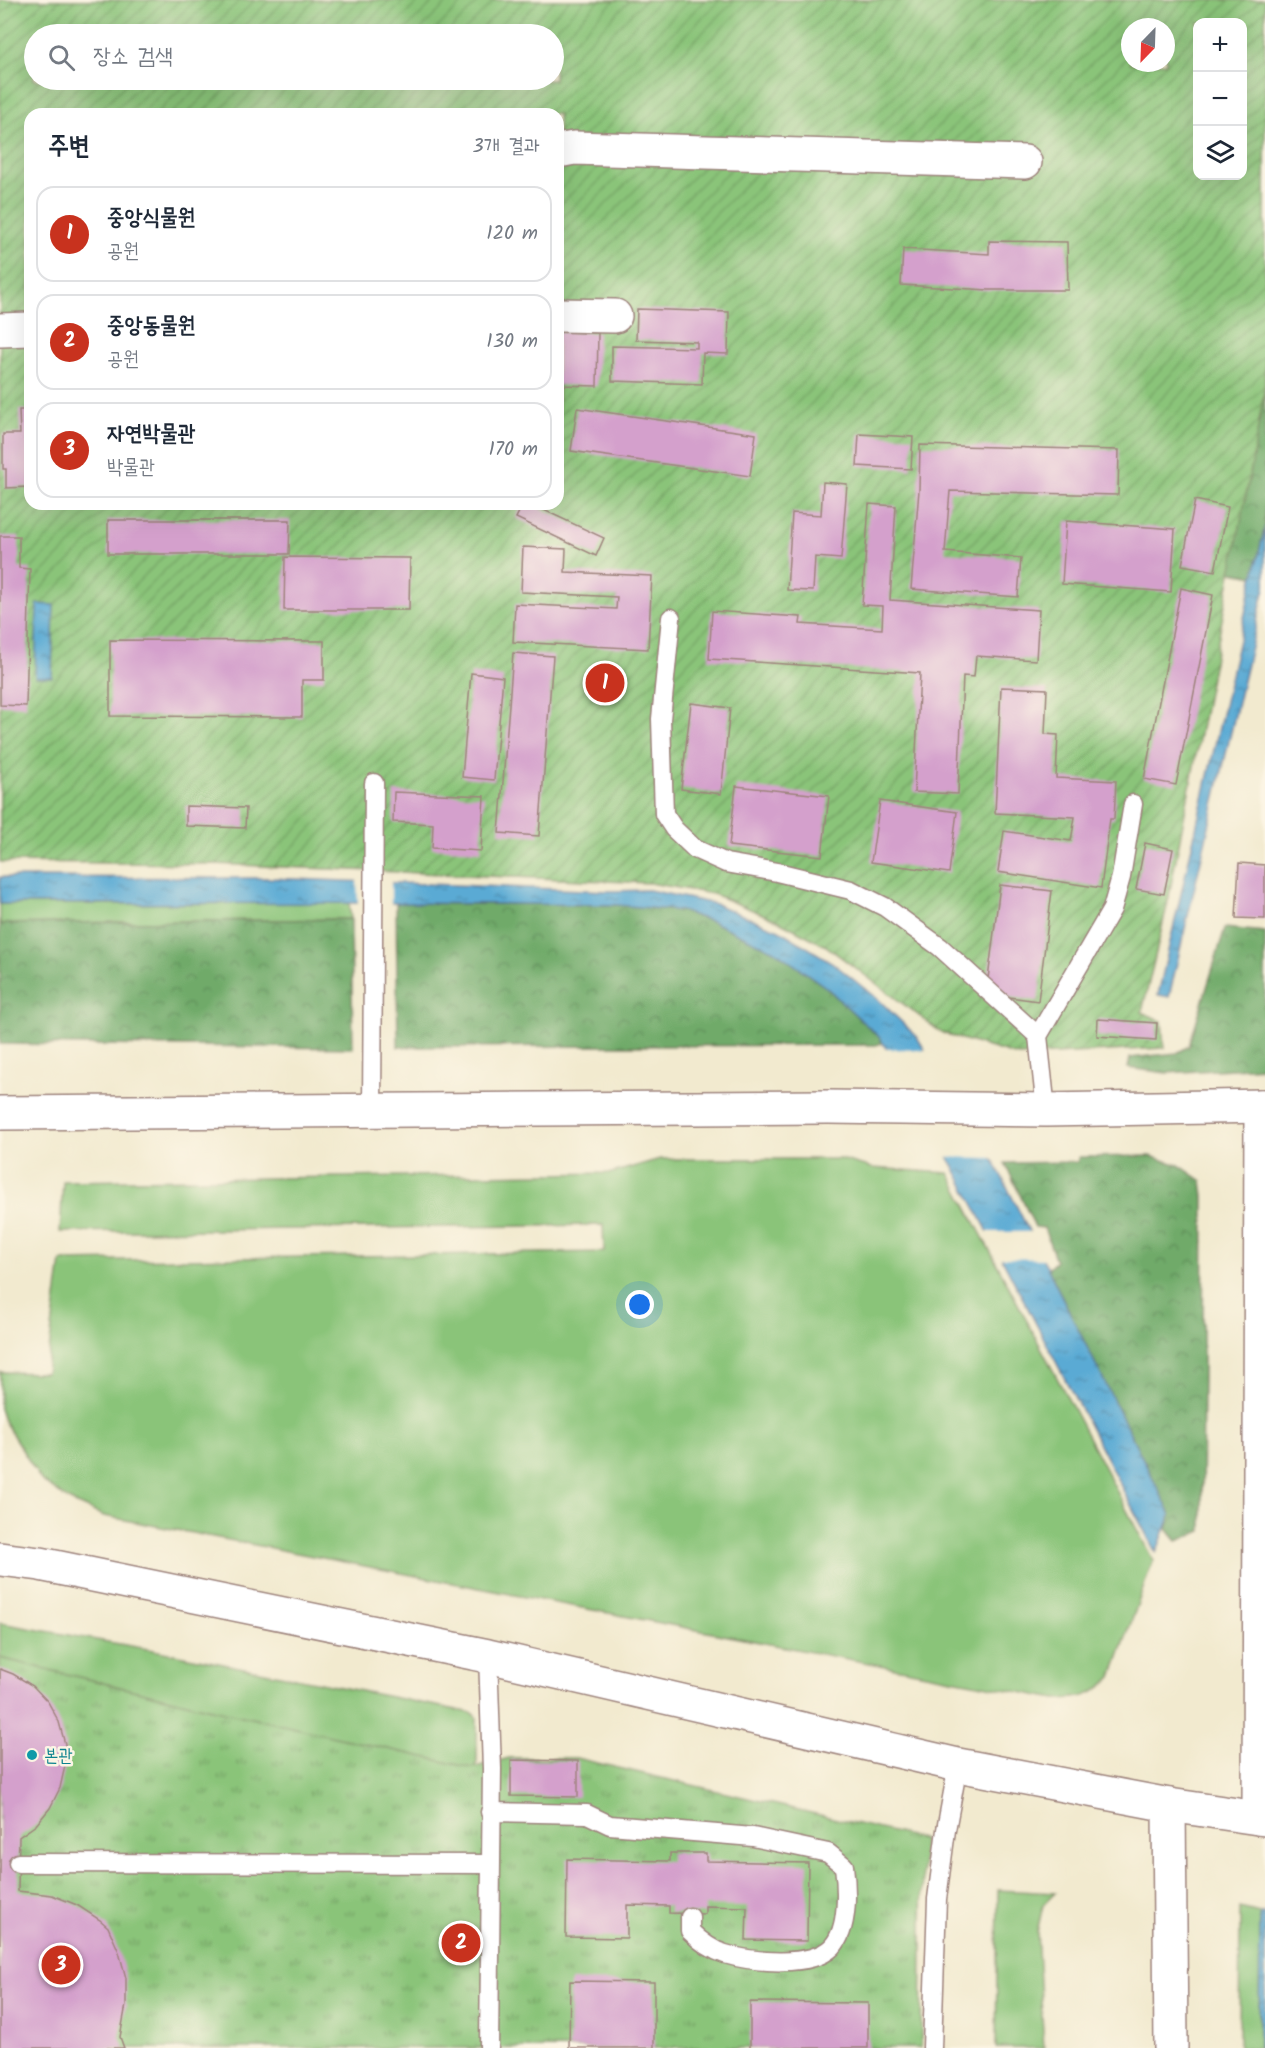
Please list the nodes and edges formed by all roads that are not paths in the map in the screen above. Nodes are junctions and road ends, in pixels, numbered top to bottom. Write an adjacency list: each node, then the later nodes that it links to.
1 (564, 150): 2 (street)
2 (1025, 162)
3 (564, 315): 4 (street)
4 (615, 316)
5 (24, 329): 6 (street)
6 (0, 330)
7 (671, 618): 10 (lane)
8 (374, 783): 12 (lane)
9 (1133, 804): 10 (lane)
10 (1038, 1036): 13 (lane)
11 (1263, 1106): 13 (street); 20 (street)
12 (372, 1110): 13 (street); 14 (street)
13 (1043, 1110)
14 (0, 1113)
15 (0, 1559): 16 (street)
16 (488, 1656): 17 (street); 19 (lane)
17 (958, 1765): 18 (street); 25 (lane)
18 (1169, 1804): 20 (street); 26 (street)
19 (490, 1812): 22 (lane); 23 (lane)
20 (1262, 1818)
21 (18, 1863): 22 (lane)
22 (490, 1864): 24 (lane)
23 (690, 1917)
24 (489, 2048)
25 (932, 2048)
26 (1171, 2048)

